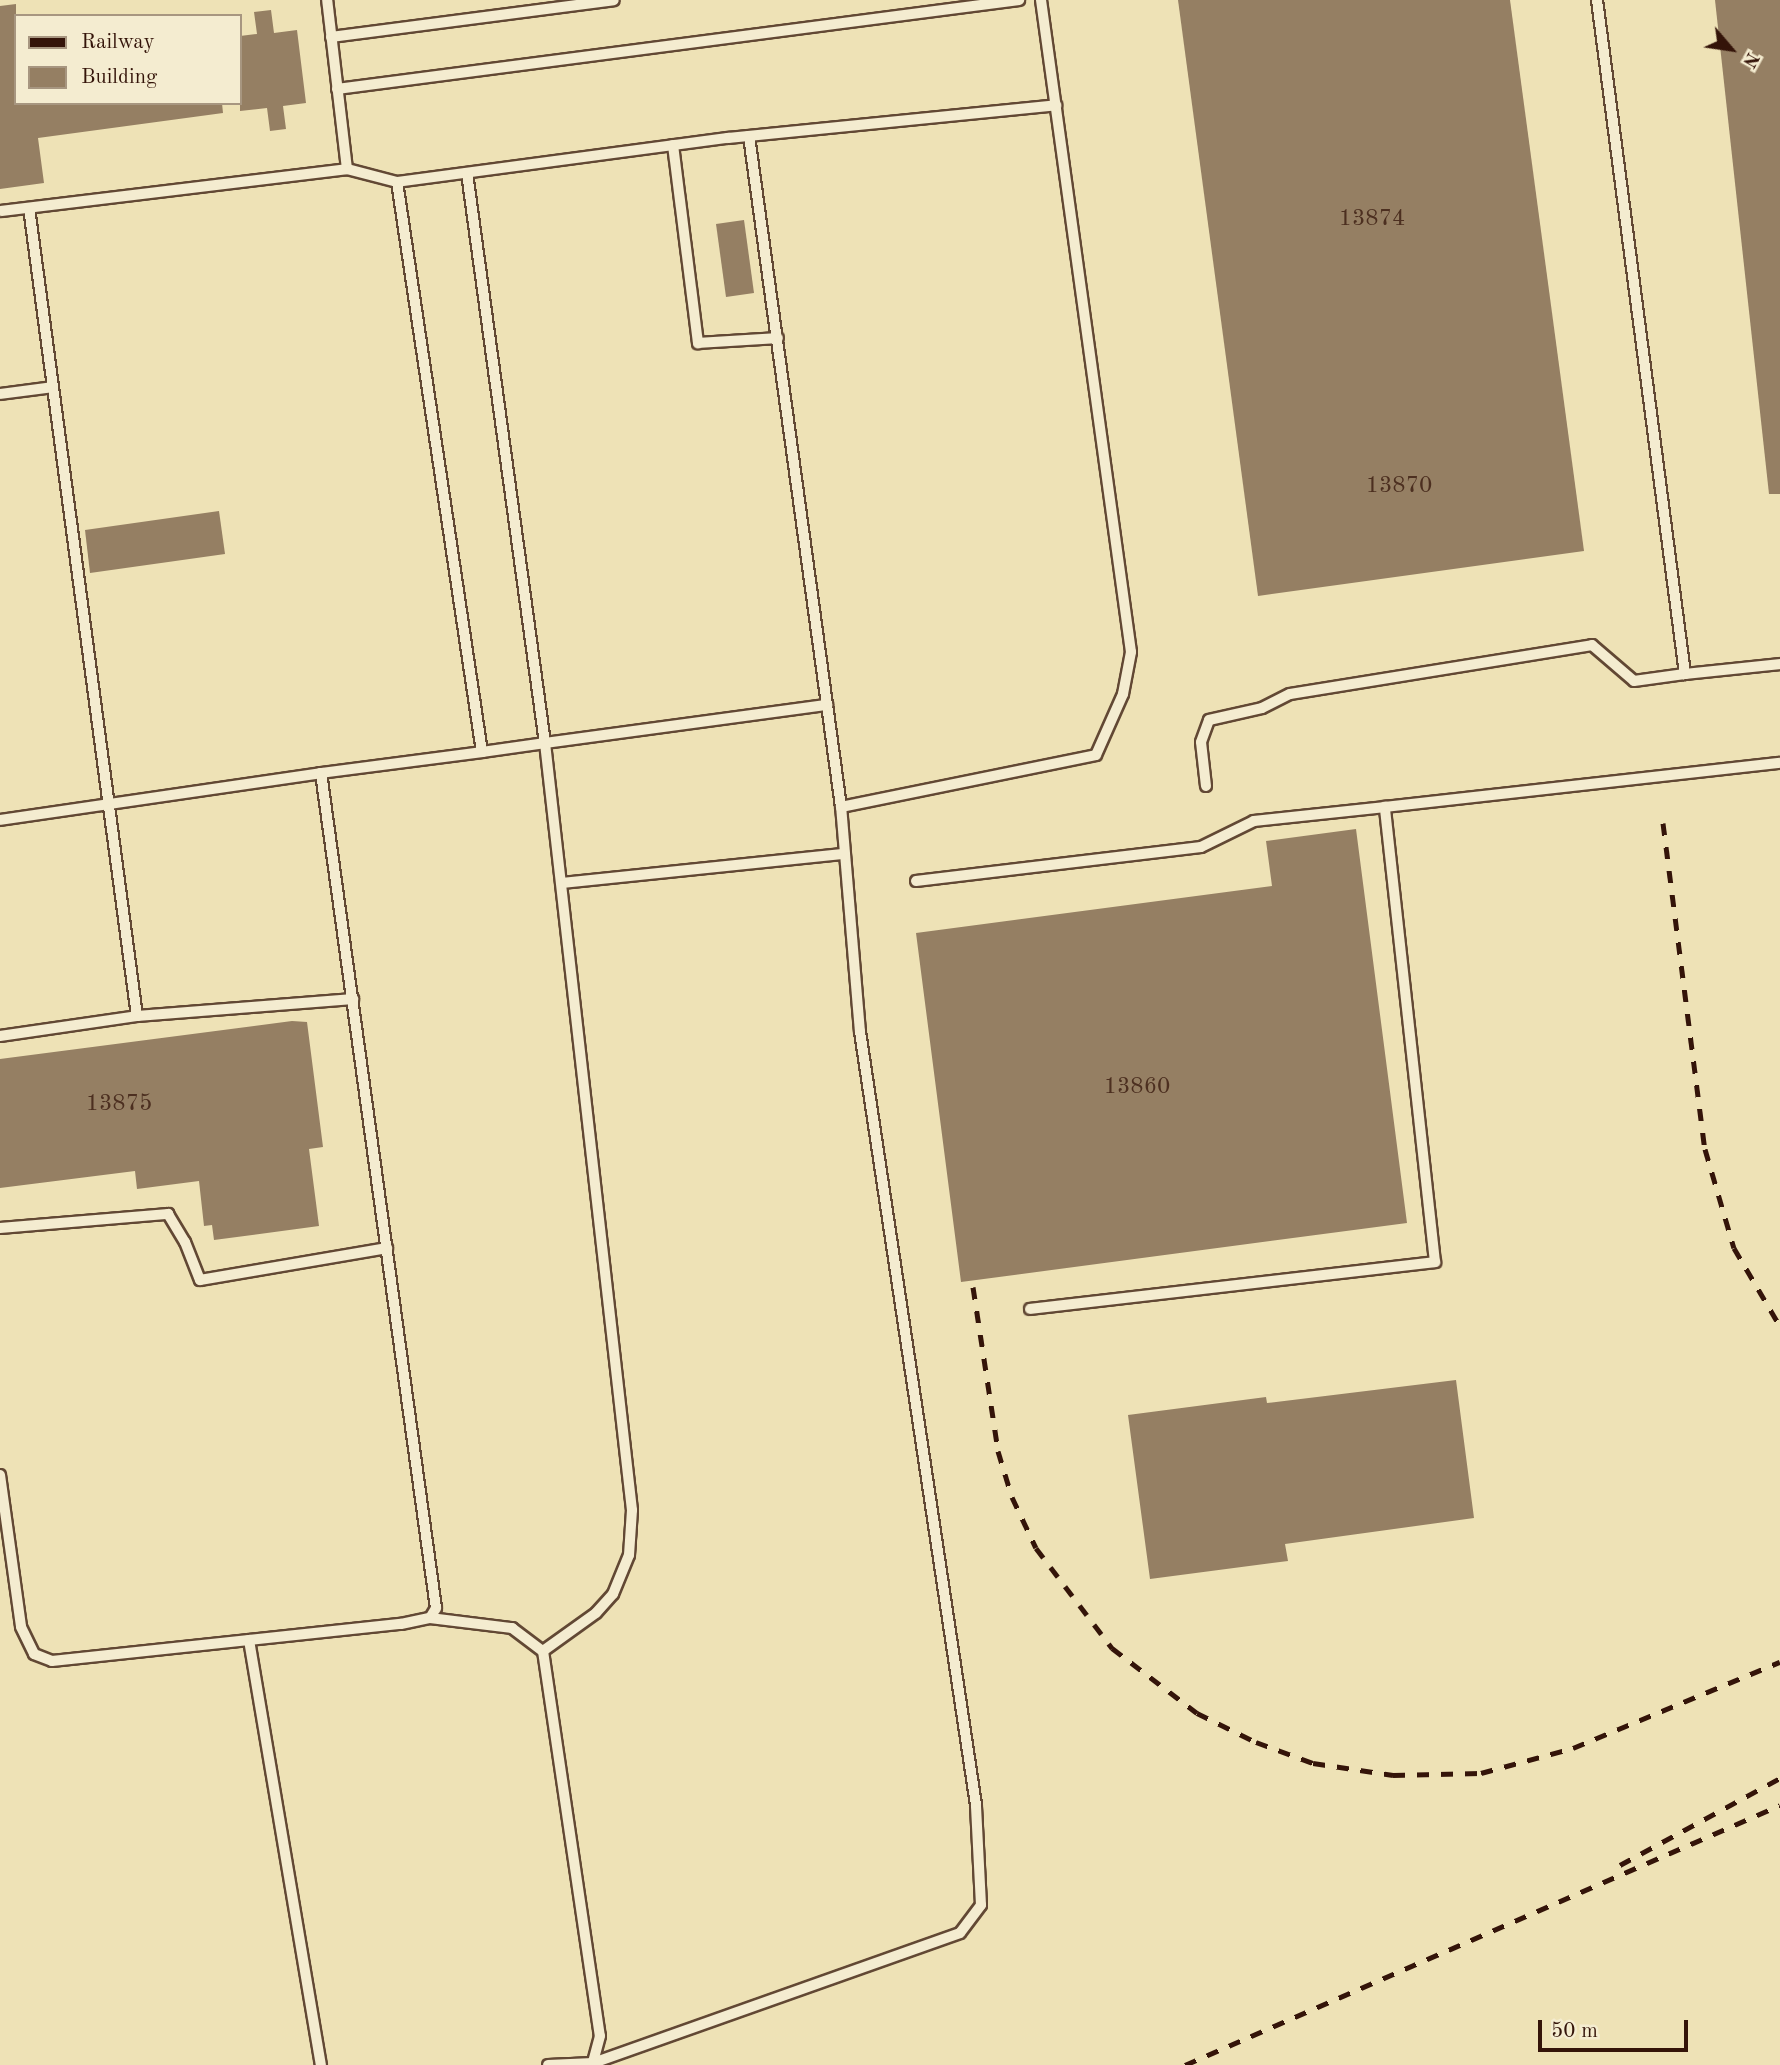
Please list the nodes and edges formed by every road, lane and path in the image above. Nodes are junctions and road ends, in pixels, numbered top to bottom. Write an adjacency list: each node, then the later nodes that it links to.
1 (327, 0): 6 (lane)
2 (614, 0): 6 (lane)
3 (1020, 0): 7 (lane)
4 (1041, 0): 8 (lane)
5 (1597, 0): 20 (lane)
6 (331, 37): 7 (lane)
7 (337, 89): 11 (lane)
8 (1056, 105): 9 (lane); 28 (lane)
9 (749, 136): 10 (lane); 16 (lane)
10 (673, 145): 12 (lane); 16 (lane)
11 (347, 169): 13 (lane); 14 (lane)
12 (467, 173): 13 (lane); 22 (lane)
13 (397, 182): 23 (lane)
14 (29, 208): 15 (lane); 17 (lane)
15 (1, 211)
16 (778, 338): 21 (lane)
17 (52, 387): 18 (lane); 27 (lane)
18 (0, 394)
19 (1780, 664): 20 (lane)
20 (1685, 674): 26 (lane)
21 (828, 705): 22 (lane); 28 (lane)
22 (545, 743): 23 (lane); 33 (lane)
23 (482, 752): 25 (lane)
24 (1780, 763): 29 (lane)
25 (321, 773): 27 (lane); 34 (lane)
26 (1206, 786)
27 (109, 806): 30 (lane); 35 (lane)
28 (841, 807): 31 (lane)
29 (1385, 807): 32 (lane); 39 (lane)
30 (0, 820)
31 (845, 853): 33 (lane); 44 (lane)
32 (916, 881)
33 (562, 883): 43 (lane)
34 (353, 999): 35 (lane); 38 (lane)
35 (137, 1016): 36 (lane)
36 (0, 1036)
37 (0, 1227): 38 (lane)
38 (387, 1248): 41 (lane)
39 (1030, 1309)
40 (0, 1475): 42 (lane)
41 (430, 1618): 42 (lane); 43 (lane)
42 (249, 1640): 45 (lane)
43 (543, 1651): 44 (lane)
44 (593, 2063): 46 (lane)
45 (321, 2065)
46 (548, 2065)

